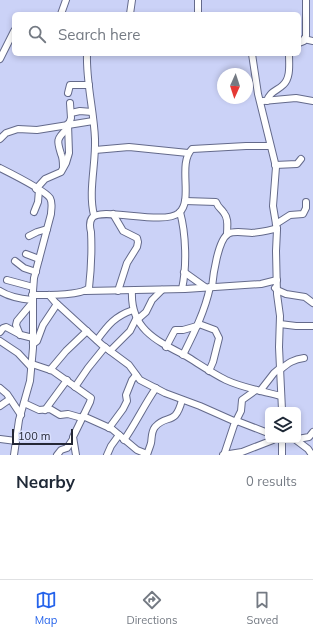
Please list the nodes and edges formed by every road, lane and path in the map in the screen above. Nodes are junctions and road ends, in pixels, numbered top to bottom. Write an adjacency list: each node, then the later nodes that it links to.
1 (66, 0): 5 (street)
2 (132, 0): 6 (street)
3 (198, 0): 7 (street)
4 (306, 0): 9 (street)
5 (62, 12)
6 (130, 12)
7 (198, 12)
8 (12, 35): 14 (street)
9 (302, 41): 10 (street)
10 (313, 41)
11 (87, 56): 15 (street)
12 (252, 56): 19 (street)
13 (289, 56): 17 (street)
14 (0, 59)
15 (89, 85): 16 (street); 21 (street)
16 (68, 93)
17 (267, 101): 18 (street); 19 (street)
18 (313, 101)
19 (259, 102): 26 (street)
20 (70, 103): 22 (street)
21 (92, 112): 22 (street); 23 (street)
22 (71, 113): 24 (street)
23 (93, 121): 24 (street); 27 (street)
24 (68, 126): 25 (street); 31 (street); 31 (street)
25 (0, 139)
26 (270, 146): 28 (street); 30 (street)
27 (95, 150): 28 (street); 39 (street)
28 (188, 153): 34 (street)
29 (302, 159): 30 (street)
30 (275, 165): 40 (street)
31 (63, 167): 33 (street)
32 (0, 168): 33 (street)
33 (38, 189): 36 (street); 41 (street)
34 (185, 201): 37 (street); 42 (street)
35 (306, 202): 40 (street)
36 (34, 212)
37 (180, 212): 38 (street); 48 (street)
38 (113, 214): 39 (street); 59 (street)
39 (94, 215): 58 (street)
40 (276, 226): 42 (street); 50 (street)
41 (47, 229): 43 (street); 45 (street)
42 (227, 234): 53 (street)
43 (29, 236)
44 (26, 254): 45 (street)
45 (38, 260): 47 (street)
46 (15, 261): 47 (street)
47 (36, 272): 52 (street)
48 (184, 272): 53 (street); 54 (street)
49 (7, 280): 52 (street)
50 (277, 280): 51 (street); 56 (street)
51 (268, 283): 53 (street); 56 (street)
52 (33, 287): 62 (street)
53 (209, 287): 54 (street); 69 (street)
54 (182, 289): 55 (street)
55 (162, 290): 60 (street); 66 (street)
56 (277, 290): 63 (street); 68 (street)
57 (0, 291): 62 (street)
58 (85, 291): 59 (street); 61 (street)
59 (118, 291): 60 (street)
60 (132, 291): 65 (street)
61 (49, 295): 62 (street); 64 (street)
62 (32, 299): 67 (street); 79 (street)
63 (313, 303)
64 (57, 304): 73 (street); 79 (street)
65 (133, 310): 66 (street); 77 (street)
66 (137, 318): 80 (street); 81 (street)
67 (16, 322): 72 (street); 76 (street)
68 (280, 324): 70 (street); 85 (street)
69 (198, 325): 80 (street); 82 (street); 87 (street)
70 (304, 326): 71 (street); 75 (street)
71 (313, 326)
72 (5, 327): 74 (street); 76 (street)
73 (87, 331): 77 (street); 86 (street)
74 (0, 332)
75 (313, 332)
76 (20, 335): 79 (street)
77 (97, 340): 81 (street)
78 (0, 341): 84 (street)
79 (33, 341): 84 (street)
80 (166, 347): 82 (street)
81 (108, 349): 88 (street); 90 (street)
82 (183, 355): 87 (street)
83 (304, 358): 85 (street)
84 (32, 365): 86 (street); 99 (street)
85 (280, 369): 94 (street); 96 (street)
86 (50, 370): 89 (street)
87 (209, 371): 91 (street)
88 (136, 375): 93 (street); 106 (street)
89 (67, 380): 90 (street); 102 (street)
90 (75, 386): 104 (street)
91 (244, 387): 94 (street); 95 (street)
92 (0, 388): 97 (street)
93 (156, 388): 98 (street); 113 (street)
94 (258, 391): 95 (street); 96 (street)
95 (247, 396): 105 (street)
96 (281, 396): 101 (street)
97 (10, 399): 100 (street); 103 (street)
98 (182, 400): 105 (street); 122 (street)
99 (24, 403): 102 (street); 103 (street)
100 (0, 406)
101 (282, 407)
102 (45, 410): 104 (street)
103 (21, 415): 114 (street)
104 (83, 417): 106 (street); 111 (street)
105 (237, 421): 107 (street); 123 (street)
106 (109, 428): 109 (street)
107 (265, 432)
108 (312, 434): 110 (street)
109 (119, 435): 113 (street); 121 (street)
110 (301, 438)
111 (73, 439): 119 (street); 120 (street)
112 (0, 440): 114 (street)
113 (124, 440): 122 (street)
114 (16, 441): 118 (street)
115 (265, 443): 123 (street)
116 (282, 443): 124 (street)
117 (301, 443): 125 (street)
118 (14, 455)
119 (57, 455)
120 (76, 455)
121 (107, 455)
122 (147, 455)
123 (223, 455)
124 (282, 455)
125 (312, 455)

